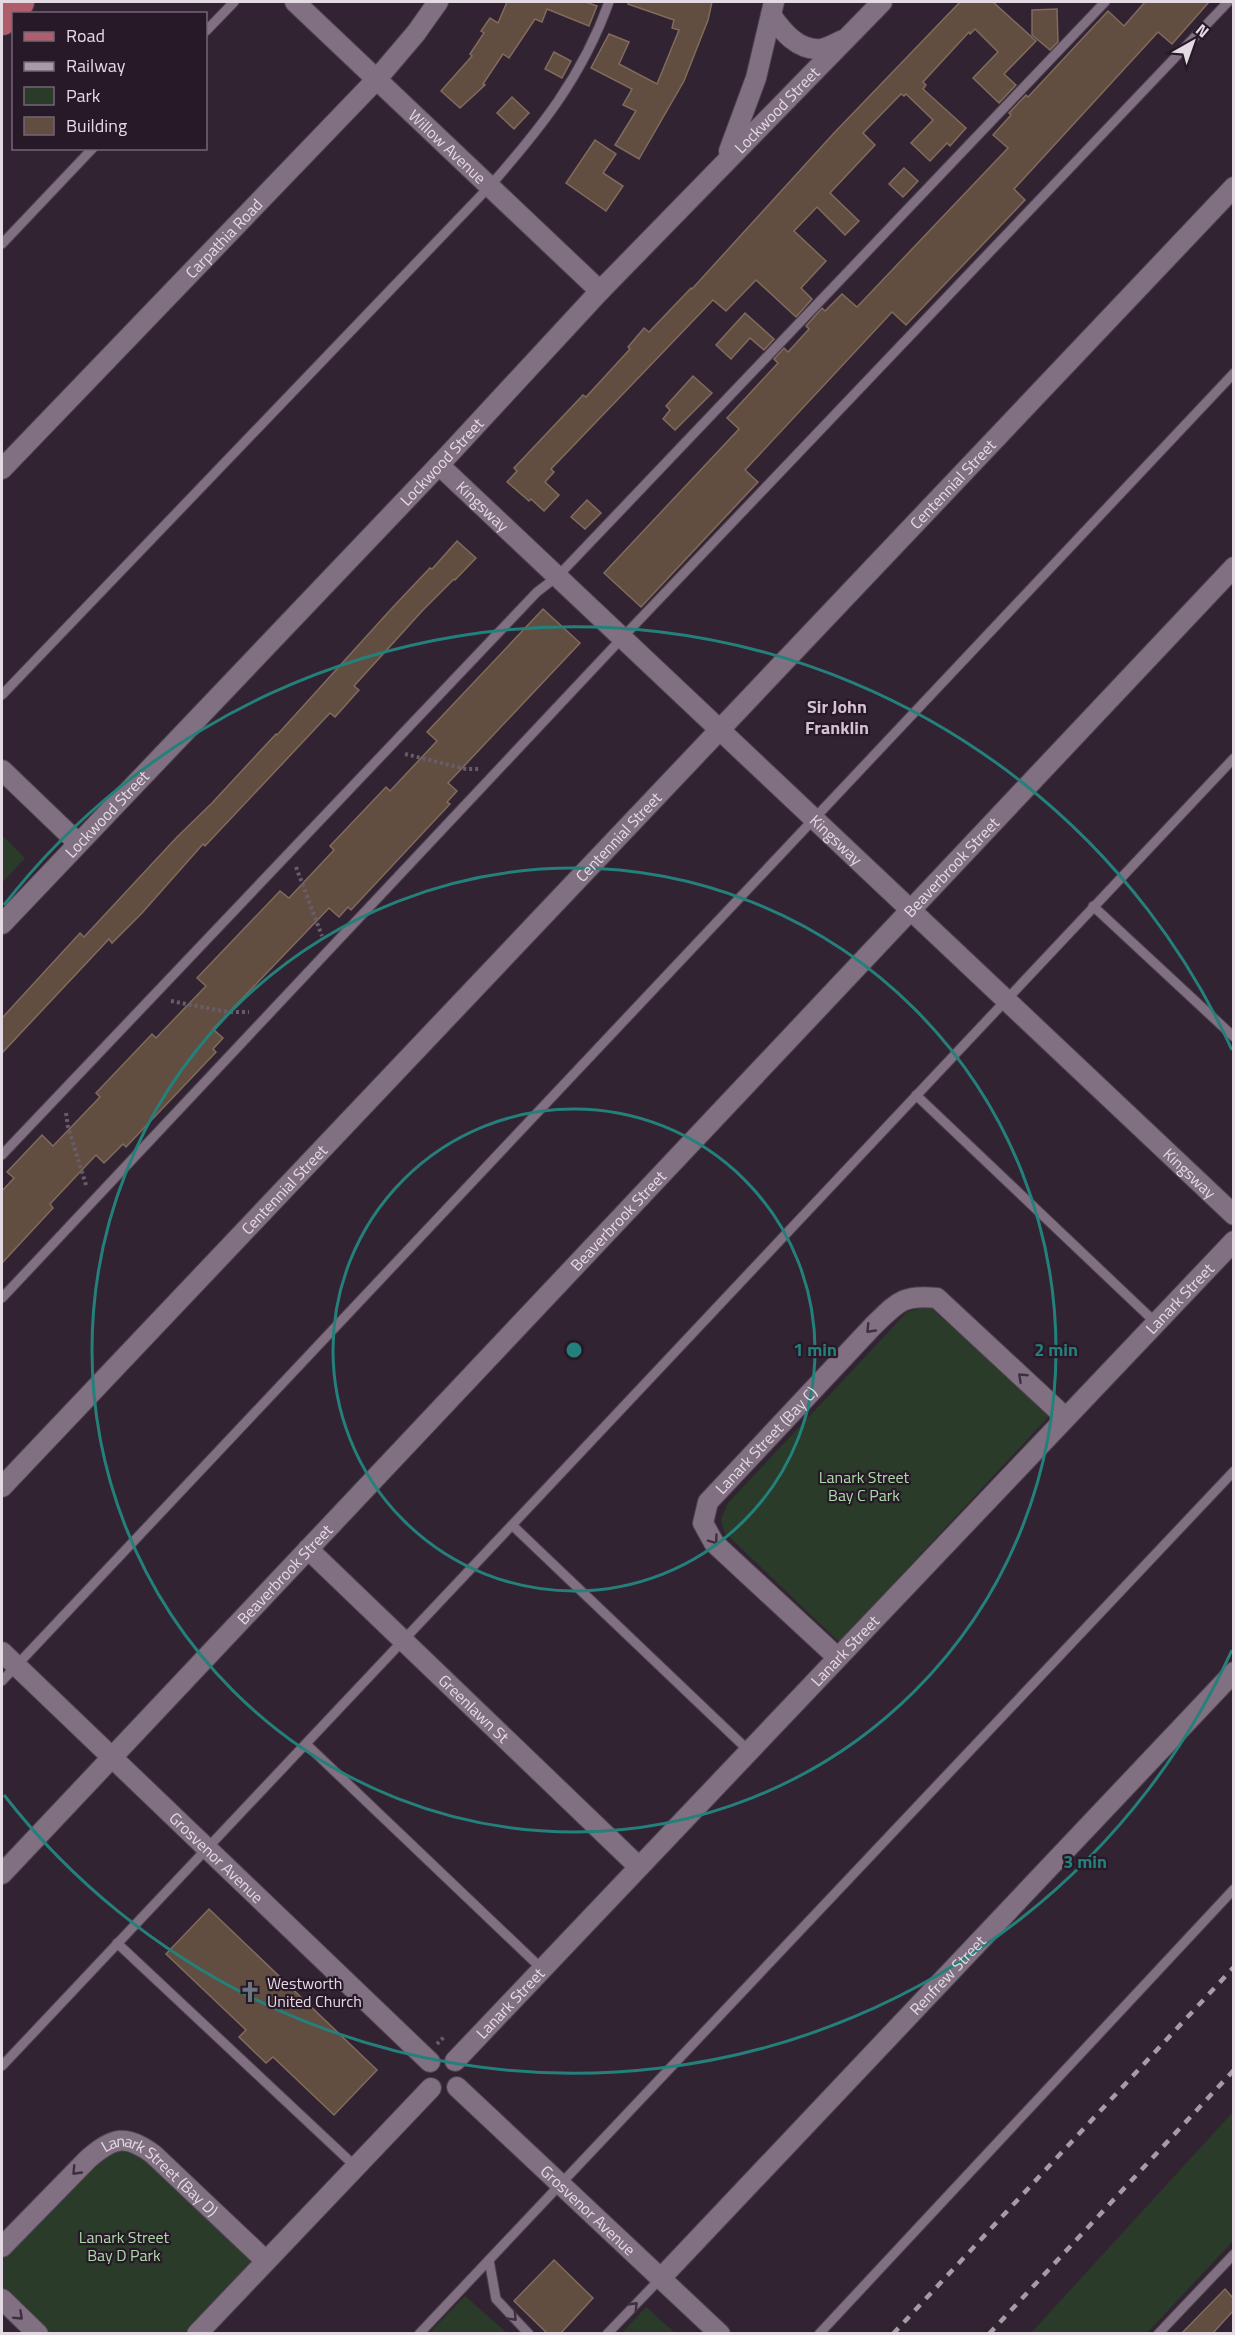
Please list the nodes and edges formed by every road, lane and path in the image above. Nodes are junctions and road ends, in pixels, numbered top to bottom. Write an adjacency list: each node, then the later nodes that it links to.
1 (18, 2): 10 (main road)
2 (234, 2): 11 (lane)
3 (295, 2): 13 (street, Willow Avenue)
4 (438, 2): 13 (street, Carpathia Road)
5 (609, 2): 16 (lane)
6 (882, 2): 12 (street, Lockwood Street)
7 (1105, 2): 24 (lane)
8 (1228, 2): 25 (lane)
9 (773, 8): 12 (street); 15 (street)
10 (2, 19)
11 (207, 30)
12 (847, 38): 15 (street, Lockwood Street)
13 (376, 80): 16 (street, Willow Avenue); 22 (street, Carpathia Road)
14 (91, 150): 18 (lane)
15 (725, 160): 19 (street, Lockwood Street)
16 (489, 187): 19 (street, Willow Avenue); 26 (lane)
17 (1233, 188): 27 (street, Centennial Street)
18 (2, 244)
19 (600, 291): 21 (street, Lockwood Street)
20 (1233, 373): 32 (lane)
21 (439, 465): 24 (street, Kingsway); 33 (street, Lockwood Street)
22 (2, 469)
23 (1233, 567): 36 (street, Beaverbrook Street)
24 (558, 576): 25 (street, Kingsway); 45 (lane)
25 (623, 637): 27 (street, Kingsway); 49 (lane)
26 (2, 695)
27 (721, 729): 32 (street, Kingsway); 53 (street, Centennial Street)
28 (405, 754): 30 (path)
29 (1233, 758): 35 (lane)
30 (481, 769)
31 (2, 770): 33 (street)
32 (814, 818): 36 (street, Kingsway); 58 (lane)
33 (78, 843): 37 (street, Lockwood Street)
34 (296, 867): 38 (path)
35 (1094, 906): 39 (lane); 42 (lane)
36 (911, 910): 39 (street, Kingsway); 55 (street, Beaverbrook Street)
37 (2, 924)
38 (322, 936)
39 (1005, 999): 43 (lane); 47 (street, Kingsway)
40 (171, 1001): 41 (path)
41 (249, 1012)
42 (1233, 1037)
43 (916, 1095): 50 (lane); 54 (lane)
44 (66, 1113): 46 (path)
45 (2, 1155)
46 (86, 1185)
47 (1233, 1215)
48 (1233, 1241): 50 (street, Lanark Street)
49 (2, 1298)
50 (1155, 1322): 51 (street, Lanark Street)
51 (1065, 1417): 57 (street, Lanark Street); 57 (street, Lanark Street (Bay C), one-way to 57)
52 (1233, 1471): 76 (lane)
53 (2, 1487)
54 (512, 1525): 56 (lane); 62 (lane)
55 (308, 1549): 56 (street, Greenlawn St); 63 (street, Beaverbrook Street)
56 (403, 1641): 61 (lane); 65 (street, Greenlawn St)
57 (837, 1657): 62 (street, Lanark Street)
58 (9, 1659): 60 (lane); 63 (street, Grosvenor Avenue)
59 (1233, 1672): 81 (street, Renfrew Street)
60 (2, 1681)
61 (306, 1744): 64 (lane); 69 (lane)
62 (748, 1750): 65 (street, Lanark Street)
63 (112, 1757): 64 (street, Grosvenor Avenue); 66 (street, Beaverbrook Street)
64 (207, 1848): 68 (lane); 71 (street, Grosvenor Avenue)
65 (639, 1867): 69 (street, Lanark Street)
66 (2, 1874)
67 (1233, 1889): 89 (lane)
68 (117, 1943): 72 (lane); 75 (lane)
69 (542, 1969): 70 (street, Lanark Street)
70 (455, 2061): 71 (street); 73 (street)
71 (430, 2062): 74 (street)
72 (2, 2066)
73 (457, 2087): 74 (street); 76 (street, Grosvenor Avenue)
74 (431, 2088): 75 (street)
75 (356, 2167): 80 (street)
76 (561, 2184): 79 (lane); 81 (street, Grosvenor Avenue)
77 (2, 2247): 80 (street, Lanark Street (Bay D), one-way to 77)
78 (1233, 2254): 90 (lane)
79 (489, 2260): 85 (lane); 86 (lane, one-way to 86)
80 (266, 2261): 84 (street)
81 (661, 2278): 87 (lane, one-way to 81); 88 (street, Grosvenor Avenue)
82 (2, 2299): 83 (street, one-way to 83)
83 (38, 2334)
84 (197, 2334)
85 (419, 2334)
86 (530, 2334)
87 (607, 2334)
88 (720, 2334)
89 (819, 2334)
90 (1158, 2334)

